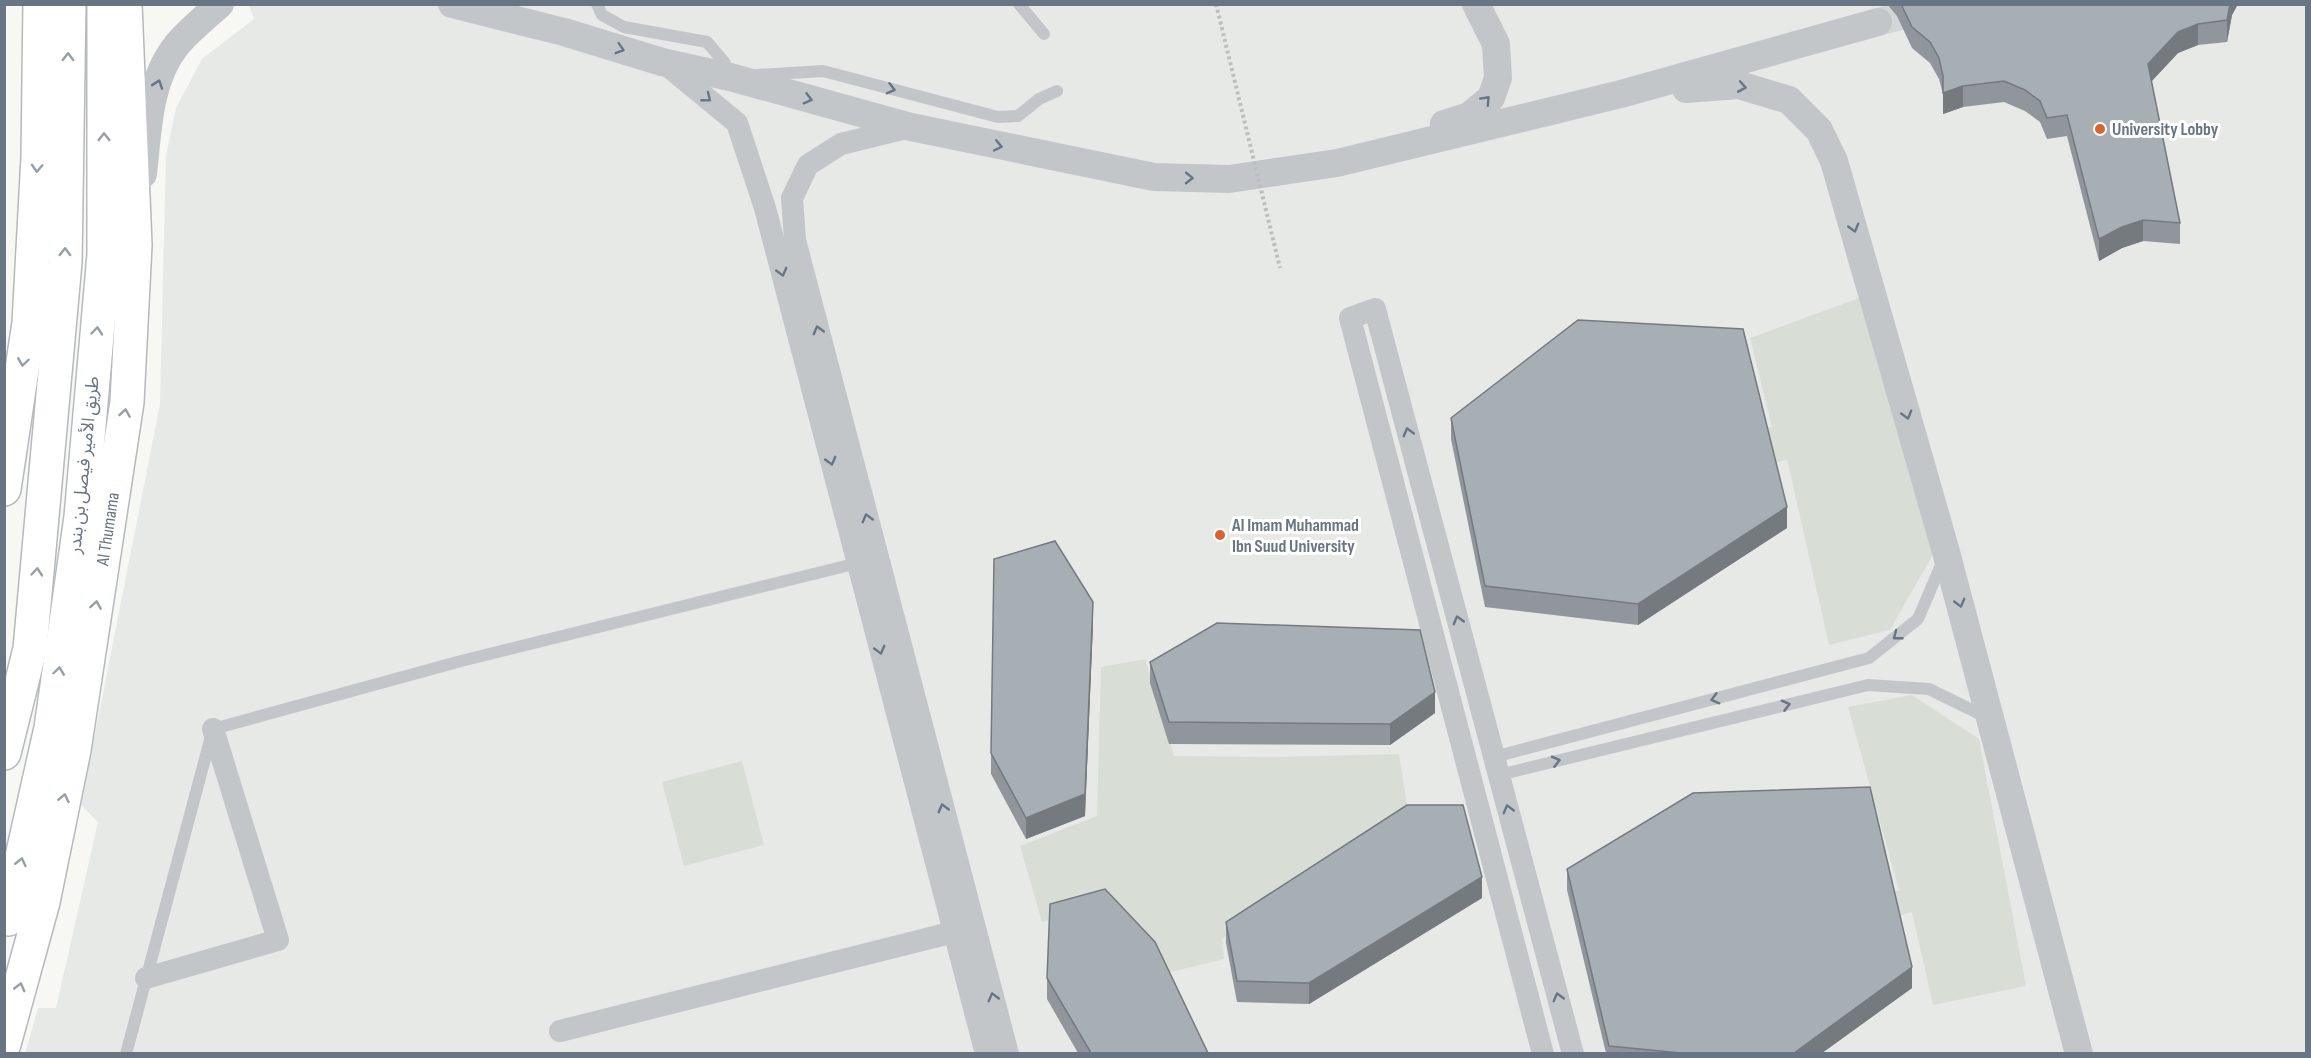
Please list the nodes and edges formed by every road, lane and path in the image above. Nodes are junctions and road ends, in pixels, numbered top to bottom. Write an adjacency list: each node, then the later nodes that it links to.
1 (40, 4): 23 (main road, one-way to 23)
2 (69, 4): 28 (main road, one-way to 2)
3 (104, 4): 30 (main road, طريق الأمير فيصل بن بندر, one-way to 3)
4 (125, 4): 21 (main road, Al Thumama)
5 (220, 4): 21 (street, one-way to 5)
6 (452, 4): 13 (street)
7 (497, 4): 13 (street)
8 (597, 4): 16 (lane)
9 (1019, 4): 14 (lane)
10 (1216, 4): 22 (path, bridge)
11 (1476, 4): 20 (street, one-way to 11)
12 (1878, 22): 18 (street)
13 (564, 32): 15 (street, one-way to 15)
14 (1044, 34)
15 (662, 62): 16 (street); 25 (street, one-way to 25)
16 (730, 77): 17 (lane, one-way to 17); 19 (street, one-way to 19)
17 (1056, 91)
18 (1621, 94): 20 (street); 24 (street, one-way to 24)
19 (911, 127): 20 (street, one-way to 20); 25 (street, one-way to 19)
20 (1337, 163)
21 (135, 245): 34 (main road, Al Thumama, one-way to 21)
22 (1280, 268)
23 (4, 489)
24 (1946, 552): 26 (street, one-way to 26); 29 (lane, one-way to 29)
25 (868, 560): 27 (lane); 31 (street, one-way to 31); 37 (street, one-way to 25)
26 (1991, 719): 29 (lane, one-way to 26); 40 (street)
27 (213, 729): 32 (lane); 32 (street)
28 (4, 753)
29 (1497, 766): 38 (street, one-way to 38); 39 (street, one-way to 29)
30 (8, 920)
31 (954, 932): 33 (street); 36 (street)
32 (146, 978): 35 (lane)
33 (560, 1031)
34 (4, 1044)
35 (126, 1053)
36 (986, 1053)
37 (1008, 1053)
38 (1543, 1053)
39 (1573, 1053)
40 (2079, 1053)

